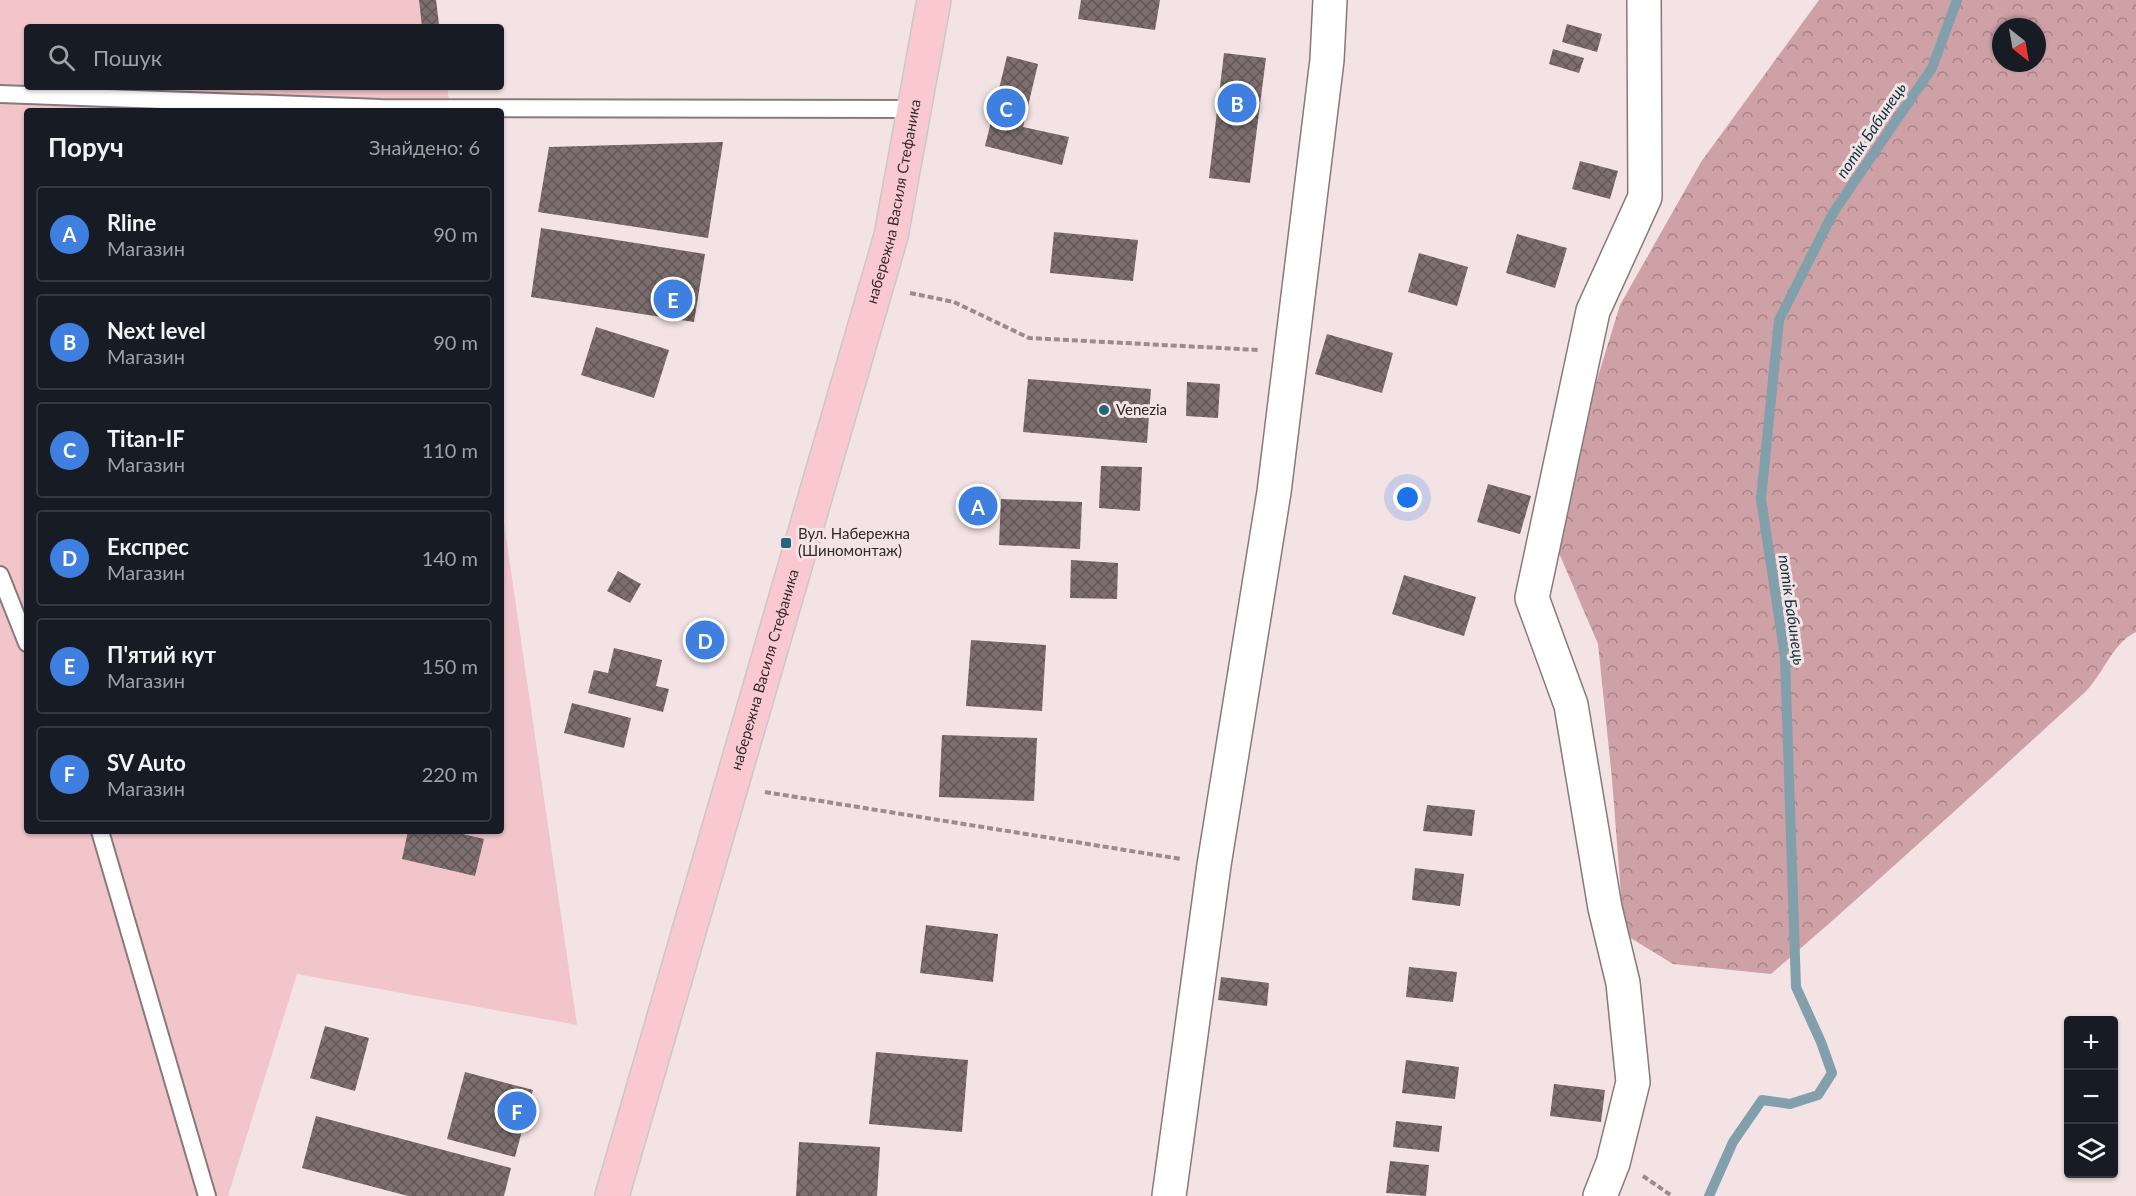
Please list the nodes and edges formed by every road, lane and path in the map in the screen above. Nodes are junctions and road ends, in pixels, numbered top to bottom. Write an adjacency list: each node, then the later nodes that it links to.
1 (934, 0): 7 (main road, набережна Василя Стефаника)
2 (1330, 0): 9 (street)
3 (1644, 0): 18 (street)
4 (0, 94): 5 (lane)
5 (381, 108)
6 (504, 108): 7 (lane)
7 (915, 109): 8 (main road, набережна Василя Стефаника)
8 (877, 286): 9 (path); 12 (main road, набережна Василя Стефаника)
9 (1291, 351): 14 (street)
10 (0, 575): 11 (lane)
11 (24, 635)
12 (731, 787): 14 (path); 16 (main road, набережна Василя Стефаника)
13 (101, 834): 15 (lane)
14 (1214, 865): 17 (street)
15 (207, 1196)
16 (612, 1196)
17 (1169, 1196)
18 (1600, 1196)

